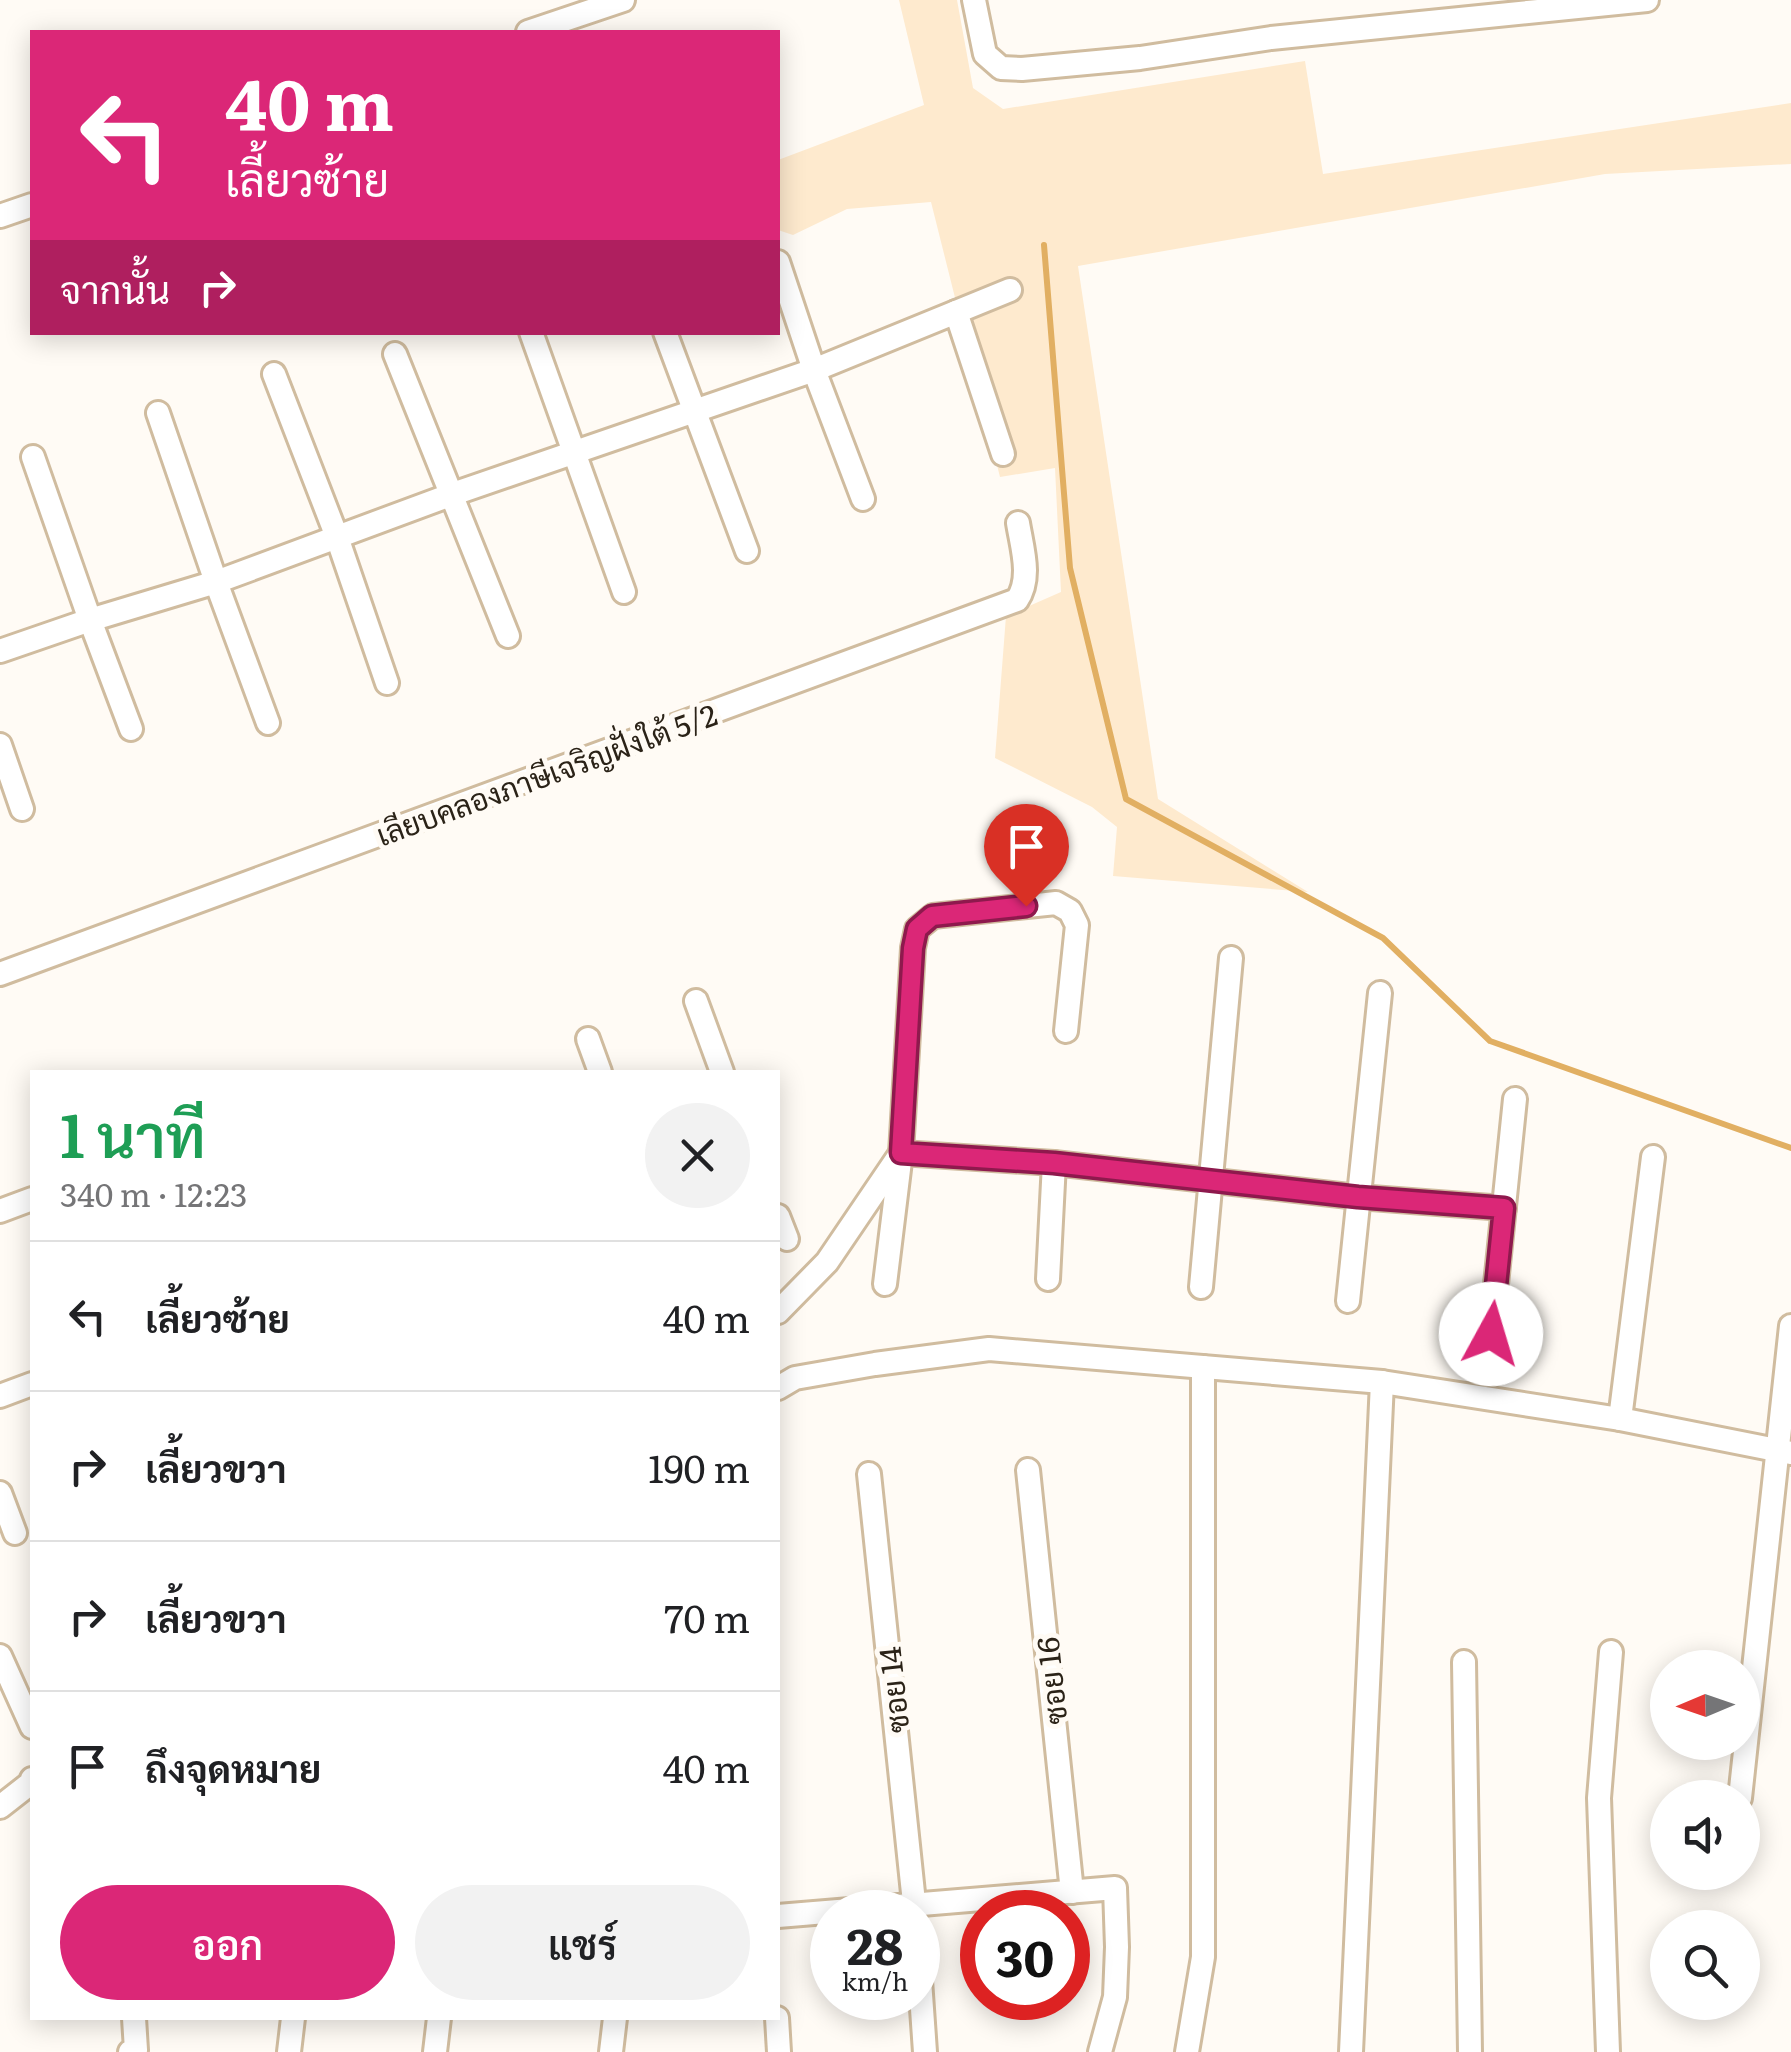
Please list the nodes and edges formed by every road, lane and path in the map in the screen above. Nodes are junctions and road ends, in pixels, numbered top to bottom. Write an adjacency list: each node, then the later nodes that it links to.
1 (623, 0): 4 (street)
2 (974, 0): 3 (street)
3 (1647, 0)
4 (534, 30)
5 (30, 206): 6 (street)
6 (0, 216)
7 (780, 268): 13 (street)
8 (1010, 290): 9 (street)
9 (956, 312): 13 (street); 18 (street)
10 (532, 335): 17 (street)
11 (666, 335): 15 (street)
12 (395, 354): 20 (street)
13 (814, 370): 15 (street); 21 (street)
14 (274, 374): 23 (street)
15 (694, 412): 17 (street); 24 (street)
16 (158, 413): 25 (street)
17 (575, 453): 20 (street); 26 (street)
18 (1003, 454)
19 (33, 457): 27 (street)
20 (453, 494): 23 (street); 28 (street)
21 (864, 499)
22 (1018, 523): 36 (street, เลียบคลองภาษีเจริญฝั่งใต้ 5/2)
23 (337, 536): 25 (street); 30 (street)
24 (747, 551)
25 (216, 582): 27 (street); 31 (street)
26 (624, 592)
27 (90, 620): 29 (street); 32 (street)
28 (508, 636)
29 (0, 651)
30 (387, 683)
31 (268, 724)
32 (132, 728)
33 (0, 745): 34 (street)
34 (22, 809)
35 (1231, 958): 47 (street)
36 (0, 974)
37 (1380, 993): 48 (street)
38 (696, 1001): 42 (street)
39 (1066, 1032): 44 (street)
40 (588, 1039): 41 (street)
41 (599, 1070)
42 (721, 1070)
43 (1515, 1099): 50 (street)
44 (901, 1153): 46 (street); 55 (street); 58 (street)
45 (1653, 1157): 66 (street)
46 (1054, 1163): 47 (street); 54 (street)
47 (1212, 1182): 48 (street); 56 (street)
48 (1358, 1197): 50 (street); 57 (street)
49 (30, 1200): 51 (street)
50 (1504, 1208): 60 (street)
51 (0, 1211)
52 (780, 1222): 53 (street)
53 (786, 1239)
54 (1048, 1280)
55 (884, 1284)
56 (1201, 1287)
57 (1348, 1301)
58 (780, 1310)
59 (1791, 1326): 67 (street)
60 (1491, 1334)
61 (1203, 1367): 62 (street); 64 (street); 97 (street)
62 (1382, 1382): 66 (street); 98 (street)
63 (30, 1385): 65 (street)
64 (780, 1387)
65 (0, 1396)
66 (1620, 1420): 67 (street)
67 (1785, 1452): 76 (street)
68 (1028, 1470): 80 (street, ซอย 16)
69 (869, 1474): 79 (street, ซอย 14)
70 (0, 1493): 71 (street)
71 (15, 1533)
72 (1611, 1652): 100 (street)
73 (0, 1656): 75 (street)
74 (1464, 1662): 99 (street)
75 (30, 1723)
76 (1742, 1780)
77 (30, 1784): 78 (street)
78 (0, 1807)
79 (912, 1890)
80 (1072, 1890)
81 (1090, 1890): 96 (street)
82 (810, 1914): 83 (street)
83 (780, 1916)
84 (134, 2020): 90 (street)
85 (293, 2020): 91 (street)
86 (439, 2020): 92 (street)
87 (614, 2020): 93 (street)
88 (776, 2020): 94 (street)
89 (923, 2020): 95 (street)
90 (130, 2052)
91 (289, 2052)
92 (435, 2052)
93 (611, 2052)
94 (779, 2052)
95 (926, 2052)
96 (1100, 2052)
97 (1187, 2052)
98 (1351, 2052)
99 (1470, 2052)
100 (1608, 2052)

